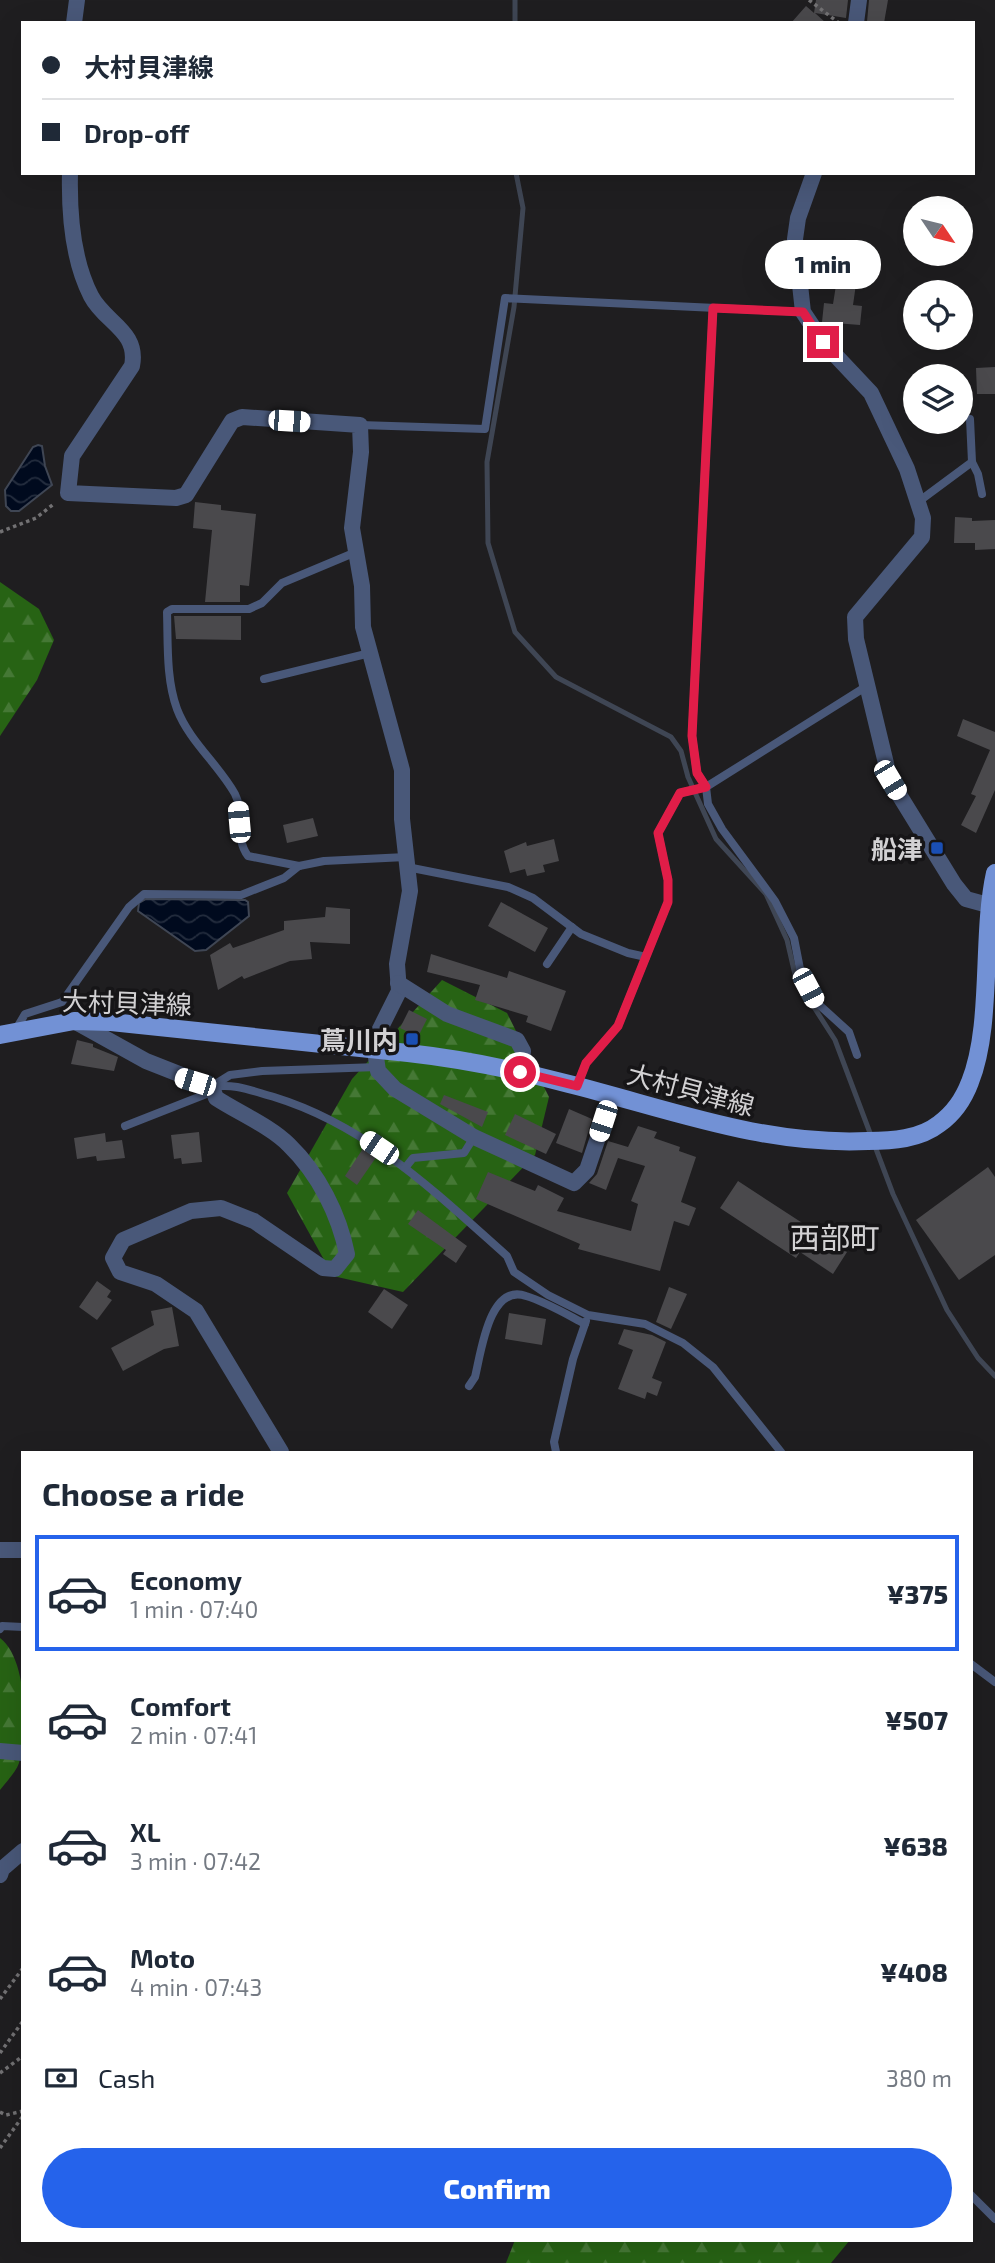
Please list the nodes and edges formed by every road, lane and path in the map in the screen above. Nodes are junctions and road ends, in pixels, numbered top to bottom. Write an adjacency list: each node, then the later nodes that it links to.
1 (78, 0): 4 (street)
2 (809, 0): 5 (path)
3 (859, 0): 6 (street)
4 (75, 21)
5 (836, 21)
6 (856, 21)
7 (70, 175): 14 (street)
8 (813, 175): 10 (street)
9 (713, 308): 10 (lane); 11 (lane); 22 (lane)
10 (803, 312): 16 (street)
11 (360, 425): 14 (street); 18 (street)
12 (971, 434): 13 (lane)
13 (972, 462): 15 (lane); 16 (lane)
14 (68, 493): 17 (path)
15 (982, 494)
16 (918, 502): 21 (street)
17 (0, 532)
18 (356, 552): 19 (street); 24 (lane)
19 (370, 653): 20 (lane); 23 (street)
20 (264, 679)
21 (867, 686): 22 (lane); 26 (street)
22 (706, 787): 28 (lane); 33 (lane)
23 (406, 862): 24 (lane); 27 (lane); 30 (street)
24 (299, 866): 32 (lane)
25 (995, 873): 26 (main road, 大村貝津線)
26 (988, 905): 38 (main road, 大村貝津線)
27 (572, 927): 28 (lane); 29 (lane)
28 (646, 957): 36 (lane)
29 (547, 964)
30 (398, 983): 34 (street); 35 (street)
31 (74, 1021): 32 (main road, 大村貝津線); 34 (main road, 大村貝津線); 37 (street)
32 (7, 1033)
33 (857, 1055)
34 (376, 1058): 35 (main road, 大村貝津線); 37 (lane); 40 (street)
35 (520, 1072): 36 (main road, 大村貝津線)
36 (577, 1086): 38 (main road, 大村貝津線)
37 (213, 1089): 39 (lane); 41 (lane); 44 (street)
38 (612, 1096): 40 (street)
39 (125, 1126)
40 (474, 1137): 41 (lane)
41 (405, 1168): 42 (lane)
42 (587, 1319): 43 (lane); 45 (lane); 46 (lane)
43 (469, 1386)
44 (280, 1451)
45 (556, 1451)
46 (781, 1451)
47 (0, 1549): 48 (street)
48 (21, 1550)
49 (21, 1627): 50 (lane)
50 (0, 1629)
51 (973, 1666): 52 (lane)
52 (995, 1682)
53 (0, 1751): 54 (street)
54 (21, 1753)
55 (21, 1853): 56 (street)
56 (0, 1875)
57 (21, 1971): 58 (path)
58 (0, 1999)
59 (21, 2024): 60 (path)
60 (0, 2053)
61 (21, 2057): 62 (path)
62 (0, 2073)
63 (0, 2112): 64 (path)
64 (21, 2114)
65 (21, 2118): 67 (path)
66 (21, 2123): 67 (path)
67 (17, 2125): 68 (path)
68 (0, 2148)
69 (973, 2196): 70 (lane)
70 (995, 2219)

